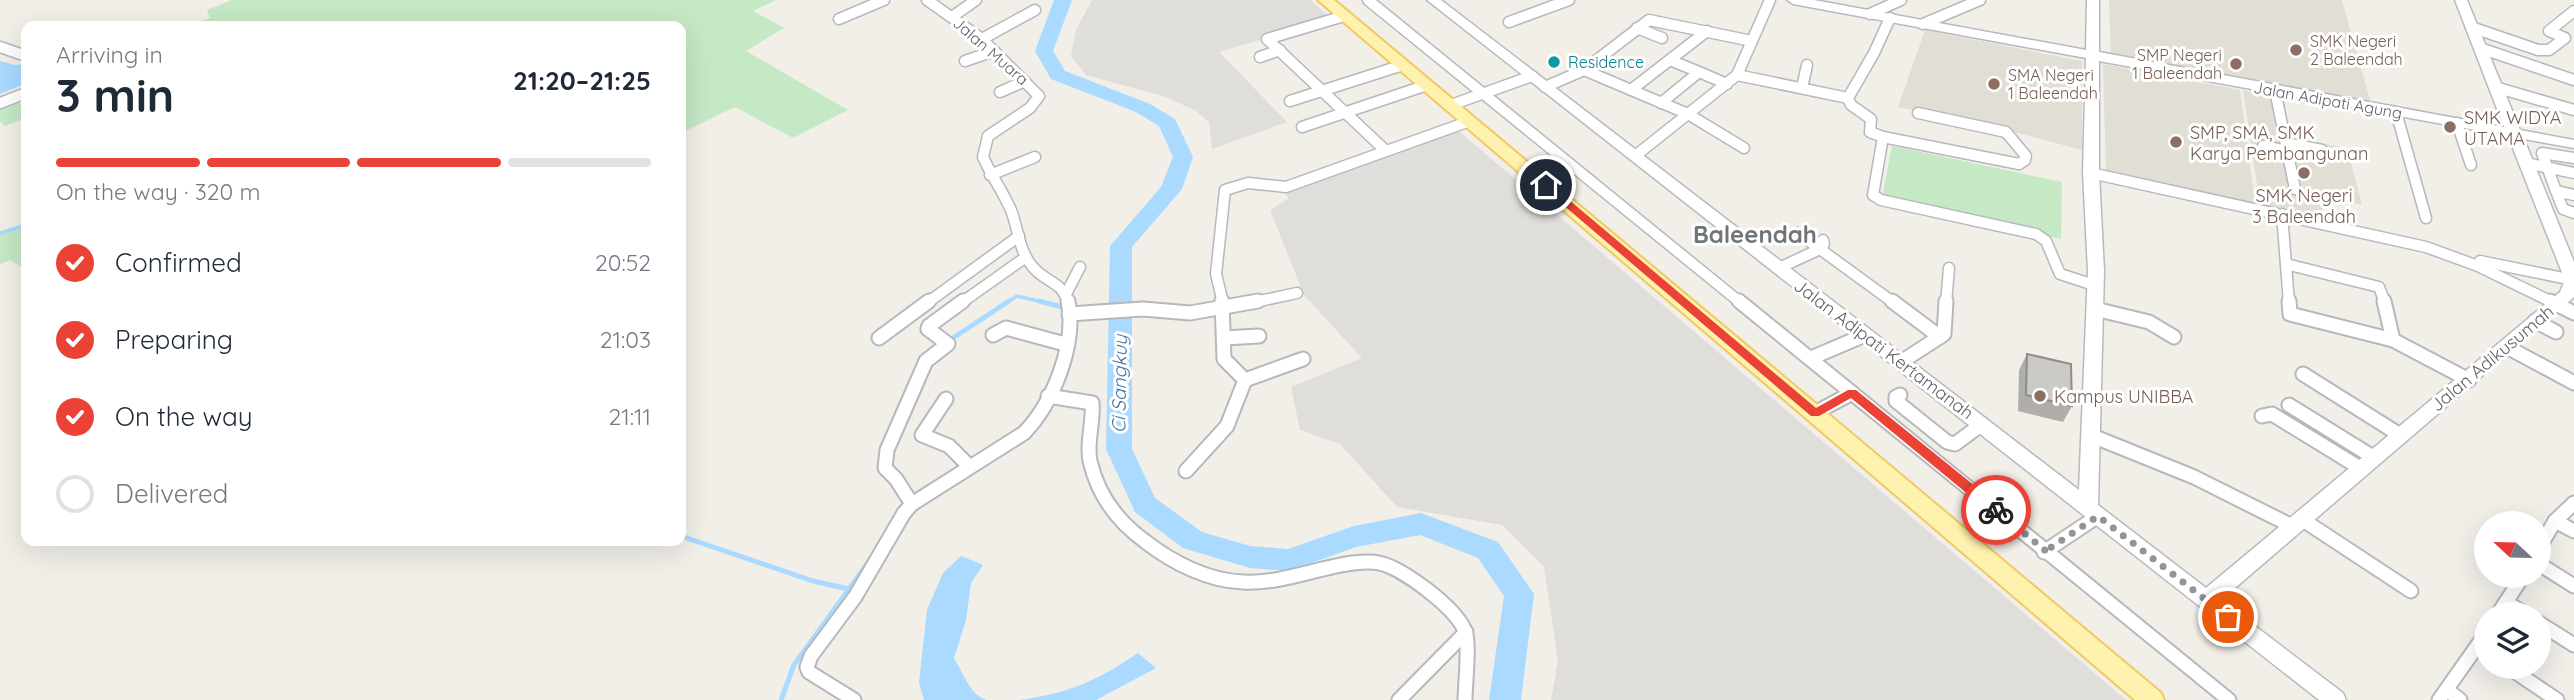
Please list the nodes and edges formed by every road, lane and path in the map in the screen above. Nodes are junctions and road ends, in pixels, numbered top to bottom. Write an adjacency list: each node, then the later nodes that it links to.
1 (884, 0): 19 (street)
2 (926, 0): 18 (street, Jalan Muara)
3 (976, 0): 18 (street)
4 (1325, 0): 17 (main road)
5 (1368, 0): 55 (street)
6 (1433, 0): 46 (main road, Jalan Adipati Kertamanah)
7 (1569, 0): 20 (street)
8 (1770, 0): 28 (street)
9 (1793, 0): 15 (main road, Jalan Adipati Agung)
10 (1900, 0): 15 (street)
11 (1980, 0): 21 (street)
12 (2094, 0): 35 (main road)
13 (2460, 0): 22 (main road)
14 (1035, 10): 27 (street)
15 (1879, 10): 21 (main road, Jalan Adipati Agung); 57 (street)
16 (2574, 11): 25 (street)
17 (1344, 16): 32 (street); 39 (main road)
18 (952, 17): 27 (street, Jalan Muara)
19 (839, 19)
20 (1509, 22)
21 (1923, 24): 35 (main road, Jalan Adipati Agung)
22 (2471, 27): 29 (street); 31 (main road)
23 (1637, 28): 24 (street); 26 (street); 41 (street)
24 (1707, 31): 28 (street); 37 (street)
25 (2549, 31): 29 (street); 29 (street)
26 (1662, 38)
27 (982, 39): 33 (street, Jalan Muara)
28 (1752, 41): 43 (street)
29 (2526, 45)
30 (0, 47): 34 (street)
31 (2480, 48): 44 (street); 50 (main road)
32 (1280, 50): 36 (street); 51 (street)
33 (994, 51): 38 (street); 45 (street, Jalan Muara)
34 (21, 54)
35 (2093, 56): 53 (main road, Jalan Adipati Agung); 84 (main road)
36 (1260, 57)
37 (1670, 60): 42 (street); 52 (street)
38 (965, 61)
39 (1403, 65): 48 (main road); 51 (street)
40 (1807, 65): 49 (street)
41 (1584, 70): 46 (street); 52 (street)
42 (1699, 72): 47 (street); 60 (street)
43 (1737, 75): 47 (street); 49 (street)
44 (2574, 80)
45 (1025, 81): 54 (street); 86 (street, Jalan Muara)
46 (1539, 81): 55 (street); 78 (main road, Jalan Adipati Kertamanah)
47 (1727, 84): 66 (street)
48 (1427, 85): 61 (main road); 63 (street)
49 (1801, 88): 57 (street)
50 (2495, 88): 62 (street); 70 (main road)
51 (1324, 90): 58 (street); 63 (street)
52 (1631, 90): 60 (street)
53 (2275, 90): 64 (main road, Jalan Adipati Agung); 74 (street)
54 (1000, 92)
55 (1485, 93): 61 (street); 123 (street)
56 (21, 95): 59 (street)
57 (1848, 98): 71 (street)
58 (1290, 101)
59 (0, 103)
60 (1661, 103): 66 (street)
61 (1451, 105): 67 (main road)
62 (2574, 110)
63 (1346, 111): 69 (street); 76 (street)
64 (2396, 112): 68 (main road, Jalan Adipati Agung); 92 (street)
65 (1918, 113): 71 (street)
66 (1688, 114): 75 (street); 78 (street)
67 (1470, 121): 76 (street); 135 (main road)
68 (2457, 123): 70 (main road, Jalan Adipati Agung); 82 (street)
69 (1302, 127)
70 (2513, 132): 72 (main road, Jalan Adipati Agung); 81 (main road)
71 (1883, 137): 103 (street)
72 (2574, 144)
73 (2263, 146): 74 (street)
74 (2286, 147): 77 (street); 87 (street)
75 (1744, 148)
76 (1386, 150): 107 (street)
77 (2322, 150)
78 (1635, 156): 100 (main road, Jalan Adipati Kertamanah)
79 (1035, 157): 86 (street)
80 (2574, 159): 83 (street)
81 (2526, 163): 83 (street); 102 (main road)
82 (2471, 165)
83 (2547, 167): 85 (street); 88 (street)
84 (2091, 173): 91 (street); 103 (main road)
85 (2574, 173)
86 (990, 174): 94 (street)
87 (2295, 189)
88 (2556, 191): 89 (street); 90 (street)
89 (2574, 195)
90 (2574, 213)
91 (2282, 214): 96 (street); 98 (street)
92 (2426, 218)
93 (1798, 233): 95 (street)
94 (1018, 236): 97 (street); 118 (street)
95 (1822, 244): 100 (street); 116 (street)
96 (2455, 256): 102 (street); 106 (street)
97 (1026, 257): 105 (street); 144 (street)
98 (2286, 264): 120 (street); 120 (street)
99 (1080, 267): 105 (street)
100 (1779, 268): 114 (main road, Jalan Adipati Kertamanah)
101 (1949, 268): 116 (street)
102 (2573, 280): 106 (main road, Jalan Adikusumah)
103 (2094, 285): 108 (main road)
104 (1297, 293): 107 (street)
105 (1066, 294): 110 (street)
106 (2556, 304): 109 (street); 111 (main road, Jalan Adikusumah)
107 (1224, 309): 110 (street); 119 (street)
108 (2095, 309): 117 (street); 138 (main road)
109 (2574, 313)
110 (1074, 314): 121 (street)
111 (2535, 321): 112 (street); 122 (main road, Jalan Adikusumah)
112 (2556, 332)
113 (993, 335): 121 (street)
114 (1865, 335): 123 (street); 125 (main road, Jalan Adipati Kertamanah)
115 (1259, 336): 119 (street)
116 (1940, 337): 125 (street)
117 (2174, 337)
118 (879, 338)
119 (1224, 338): 127 (street)
120 (2393, 340): 128 (street)
121 (1065, 344): 132 (street)
122 (2507, 346): 128 (main road, Jalan Adikusumah); 129 (street)
123 (1811, 358): 130 (street)
124 (1303, 359): 127 (street)
125 (1901, 362): 137 (main road, Jalan Adipati Kertamanah)
126 (2303, 374): 139 (street)
127 (1245, 380): 142 (street)
128 (2469, 380): 139 (main road, Jalan Adikusumah)
129 (2574, 383)
130 (1852, 393): 135 (street); 150 (street)
131 (1900, 395): 137 (street)
132 (1048, 396): 141 (street); 156 (street)
133 (946, 399): 141 (street)
134 (2288, 405): 140 (street)
135 (1815, 413): 164 (main road)
136 (2262, 416): 140 (street)
137 (1982, 424): 145 (main road, Jalan Adipati Kertamanah)
138 (2090, 435): 145 (main road); 147 (street)
139 (2400, 435): 140 (main road, Jalan Adikusumah)
140 (2367, 462): 147 (main road, Jalan Adikusumah)
141 (969, 466): 144 (street)
142 (1186, 471)
143 (2574, 503): 146 (street)
144 (912, 504): 161 (street)
145 (2093, 512): 150 (street); 154 (main road, Jalan Adipati Kertamanah)
146 (2555, 521): 148 (street); 149 (street)
147 (2298, 523): 153 (street); 154 (main road, Jalan Adikusumah)
148 (2552, 526)
149 (2574, 531)
150 (2046, 551): 165 (street)
151 (2552, 572): 152 (street)
152 (2574, 586)
153 (2411, 590)
154 (2206, 600): 166 (main road, Jalan Adipati Kertamanah)
155 (2551, 631): 157 (street)
156 (1466, 632): 162 (street); 163 (street)
157 (2574, 645)
158 (2474, 661): 160 (street)
159 (2526, 679): 167 (street)
160 (2449, 697)
161 (854, 700)
162 (1399, 700)
163 (1465, 700)
164 (2152, 700)
165 (2229, 700)
166 (2335, 700)
167 (2557, 700)

